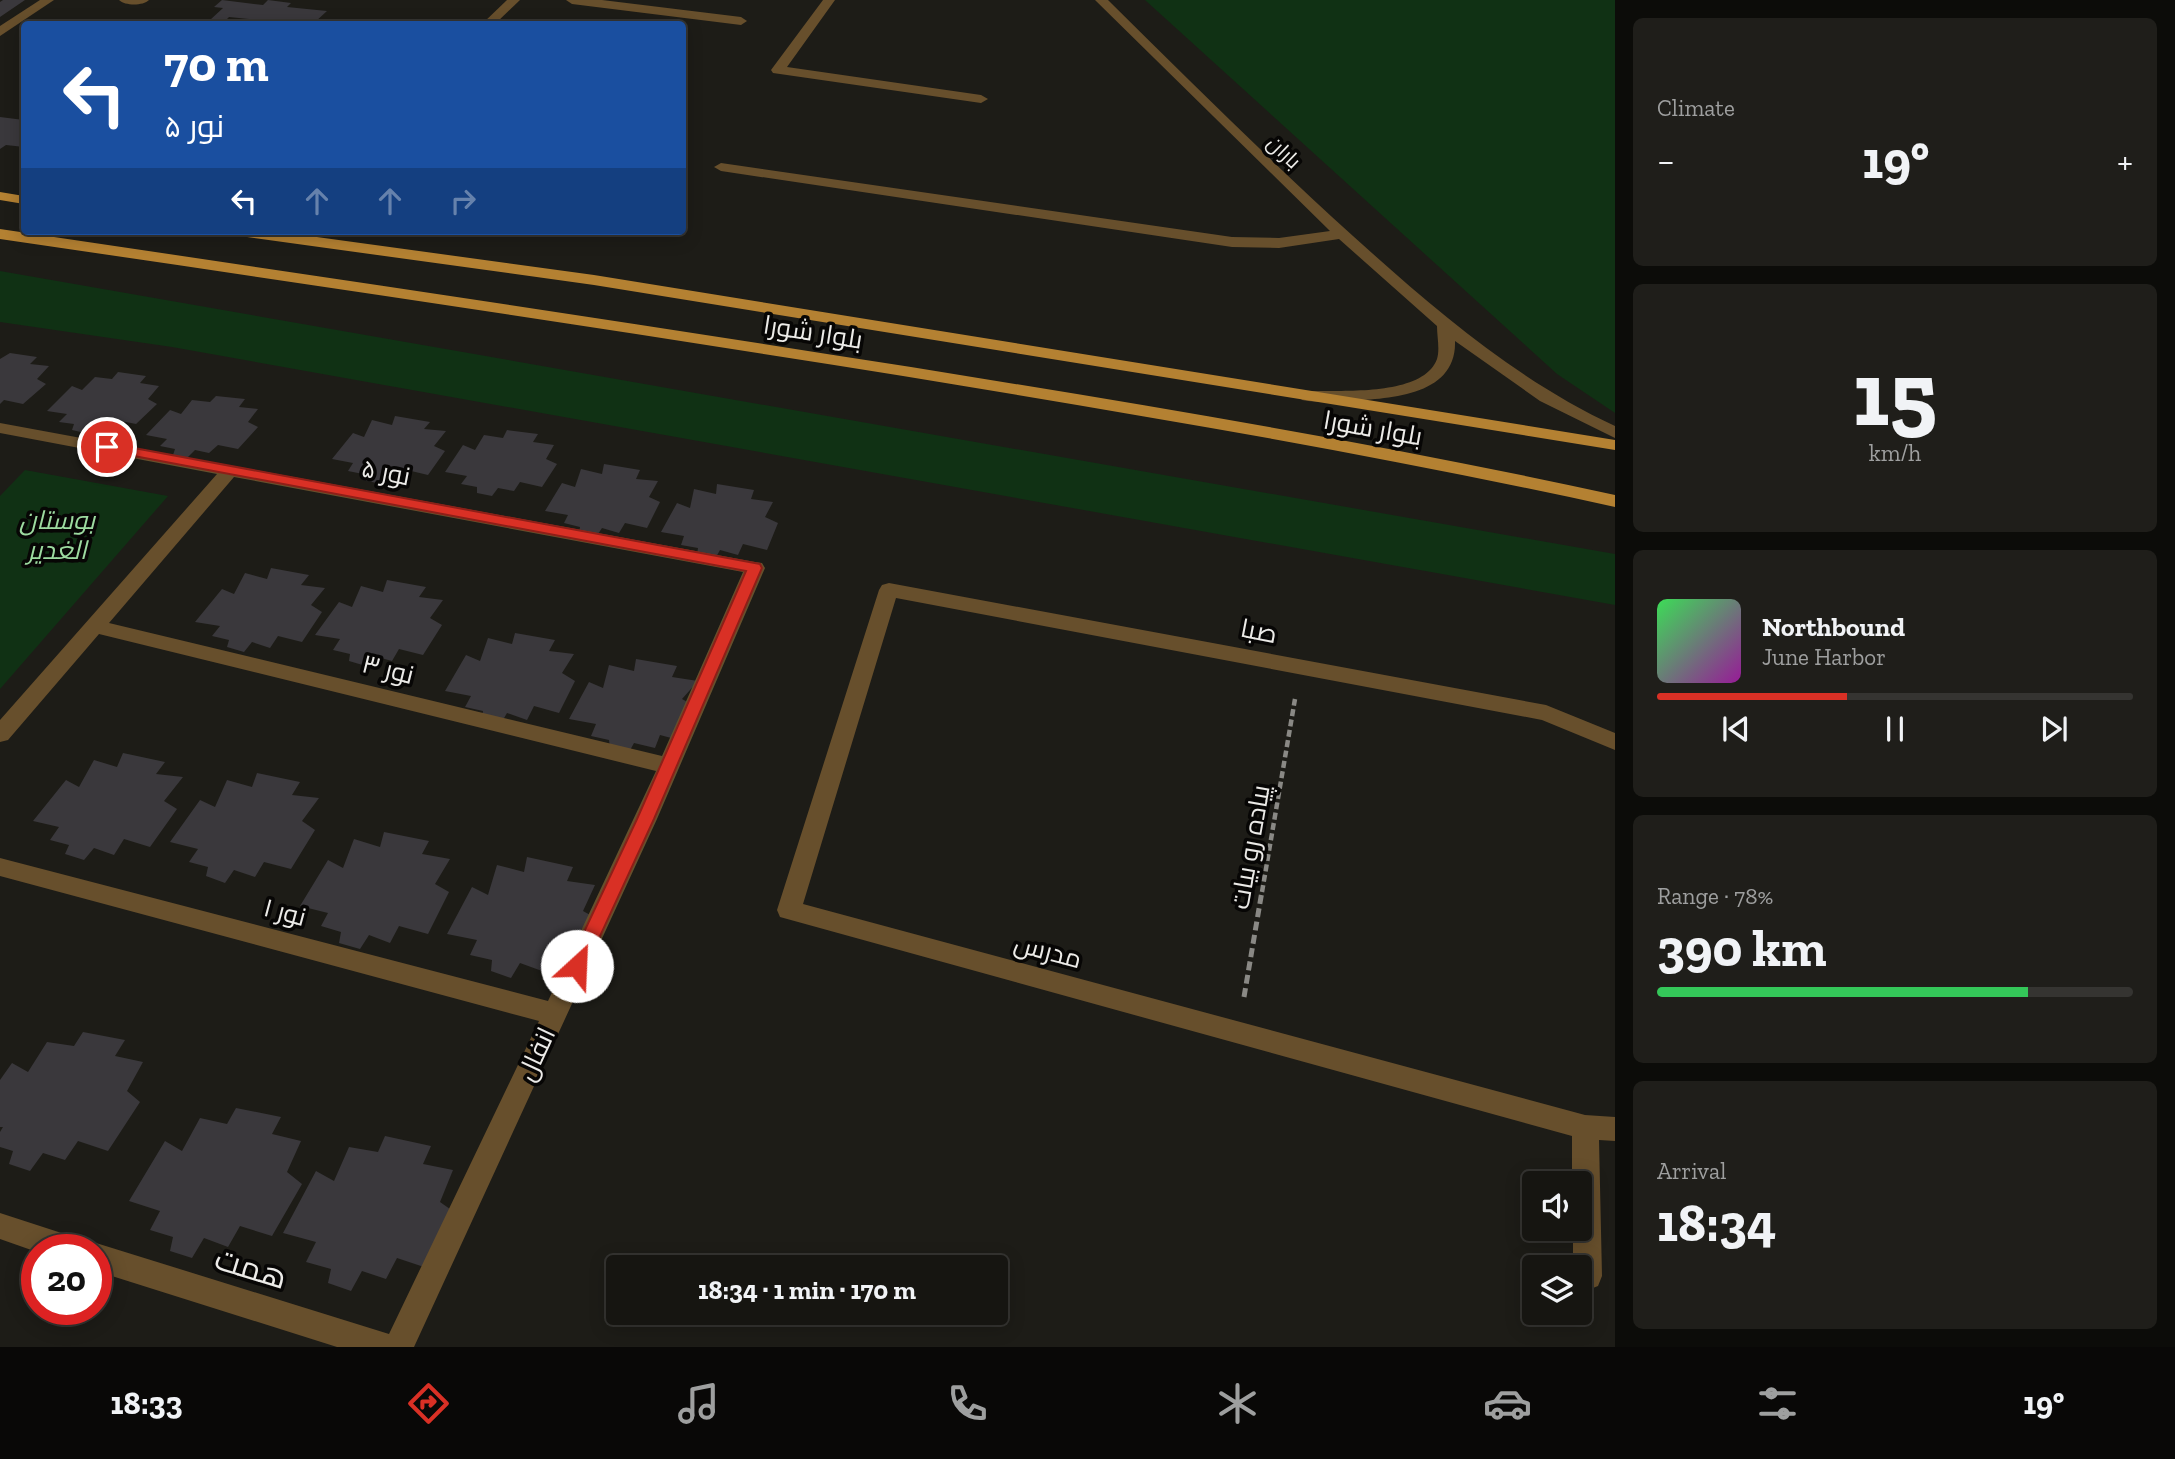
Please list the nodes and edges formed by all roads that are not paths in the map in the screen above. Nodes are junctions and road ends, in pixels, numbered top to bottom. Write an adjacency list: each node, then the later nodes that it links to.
1 (48, 0): 10 (street)
2 (125, 0): 3 (street)
3 (143, 0)
4 (514, 0): 8 (street)
5 (572, 0): 9 (street)
6 (829, 0): 11 (street)
7 (1101, 0): 16 (street, باران)
8 (491, 21)
9 (741, 21)
10 (0, 32)
11 (981, 99)
12 (721, 167): 16 (street)
13 (0, 196): 14 (main road)
14 (21, 200)
15 (0, 233): 24 (main road, بلوار شورا)
16 (1342, 234): 18 (street, باران)
17 (269, 235): 19 (main road, بلوار شورا)
18 (1445, 327): 19 (street); 21 (street, باران)
19 (1308, 396): 22 (main road, بلوار شورا)
20 (3, 431): 23 (street, نور ۵)
21 (1615, 433)
22 (1615, 445)
23 (230, 470): 25 (street, نور ۵); 27 (street)
24 (1615, 501)
25 (755, 568): 30 (street, انفال)
26 (889, 590): 29 (street, صبا); 33 (street, مدرس)
27 (94, 626): 28 (street); 30 (street, نور ۳)
28 (0, 734)
29 (1615, 742)
30 (668, 766): 32 (street, انفال)
31 (0, 867): 32 (street, نور ۱)
32 (554, 1014): 40 (street, انفال)
33 (1585, 1127): 34 (street, مدرس); 37 (street)
34 (1615, 1129)
35 (0, 1226): 36 (street)
36 (25, 1234)
37 (1588, 1255)
38 (112, 1262): 39 (street, همت)
39 (384, 1347)
40 (399, 1347)

